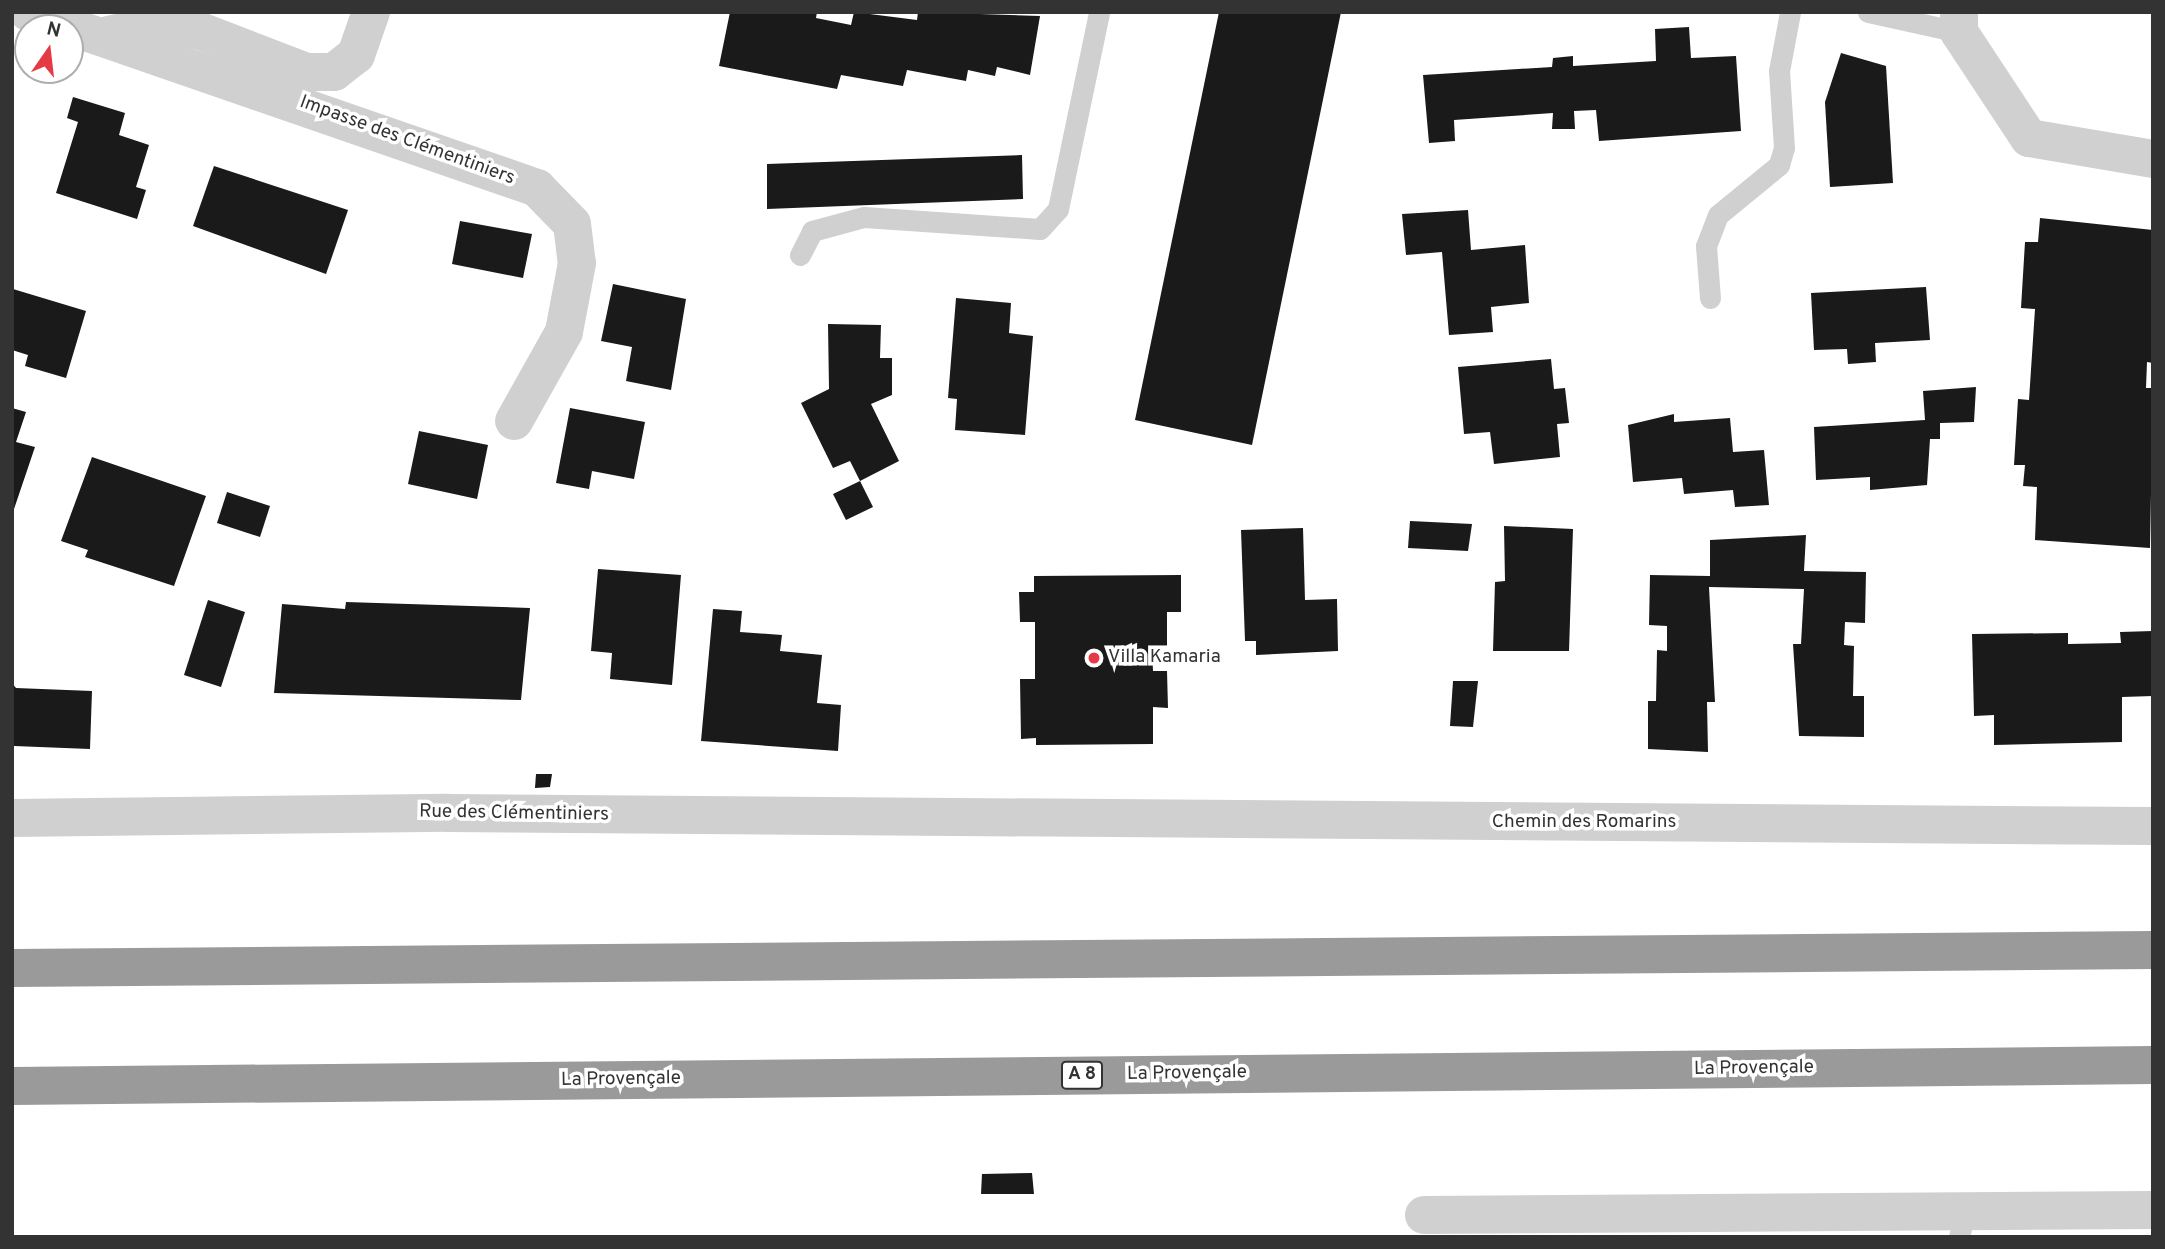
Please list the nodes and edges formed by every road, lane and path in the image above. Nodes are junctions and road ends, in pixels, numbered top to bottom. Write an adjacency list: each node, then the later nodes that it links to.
1 (28, 12): 7 (street, Impasse des Clémentiniers)
2 (371, 12): 7 (street)
3 (1099, 12): 9 (lane)
4 (1790, 12): 10 (lane)
5 (1868, 12): 6 (lane)
6 (1959, 22): 8 (street)
7 (108, 35): 11 (street, Impasse des Clémentiniers)
8 (2153, 159)
9 (800, 255)
10 (1710, 298)
11 (514, 421)
12 (12, 818): 13 (street, Rue des Clémentiniers)
13 (1015, 820): 14 (street, Chemin des Romarins)
14 (2153, 826)
15 (2153, 950): 16 (highway)
16 (12, 968)
17 (2153, 1065): 18 (highway, La Provençale / A 8)
18 (12, 1086)
19 (2153, 1210): 20 (street)
20 (1962, 1224): 21 (street)
21 (1420, 1226)

